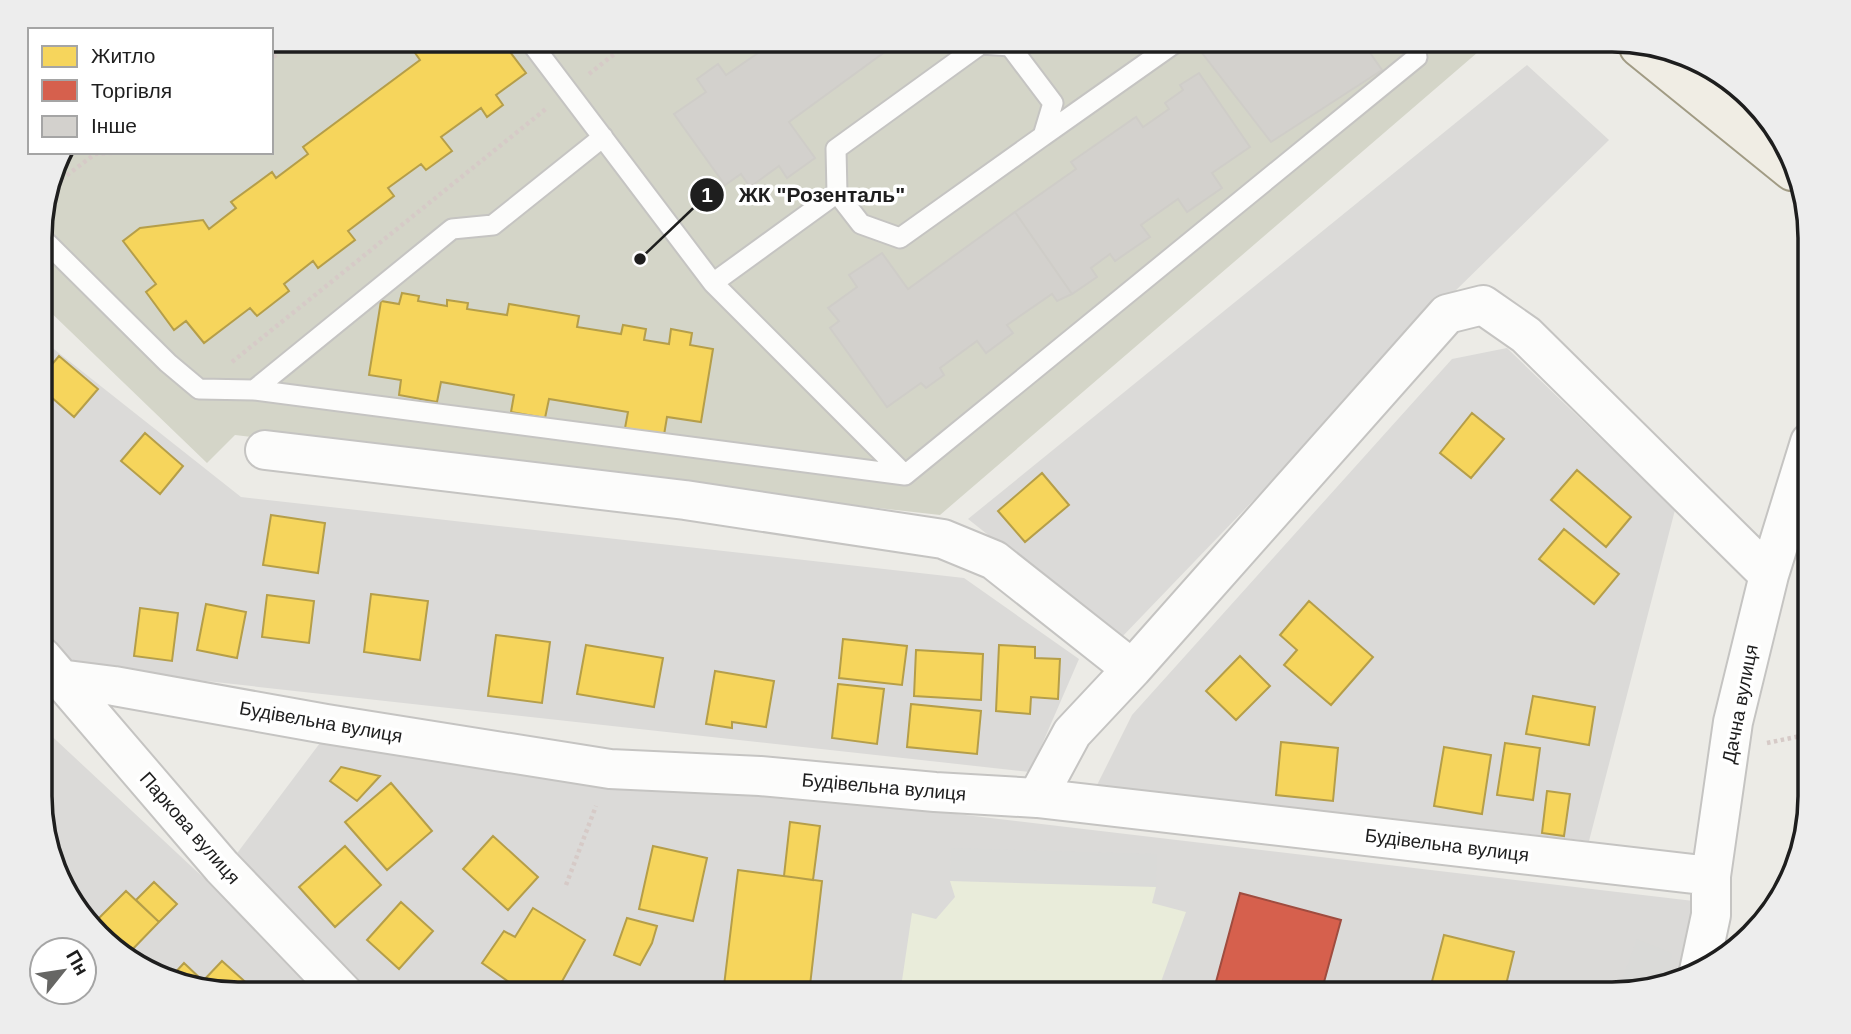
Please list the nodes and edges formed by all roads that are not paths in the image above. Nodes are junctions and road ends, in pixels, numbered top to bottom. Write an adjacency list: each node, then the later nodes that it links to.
1 (538, 52): 8 (lane)
2 (970, 52): 10 (lane)
3 (1015, 52): 7 (lane)
4 (1162, 52): 7 (lane)
5 (1417, 57): 15 (lane)
6 (1651, 57): 9 (main road)
7 (1043, 136): 10 (lane)
8 (603, 137): 12 (lane); 13 (lane)
9 (1782, 163)
10 (837, 193): 12 (lane)
11 (52, 248): 13 (lane)
12 (713, 283): 15 (lane)
13 (254, 390): 15 (lane)
14 (265, 450): 20 (street)
15 (905, 475)
16 (1798, 481): 17 (street, Дачна вулиця)
17 (1769, 575): 20 (street); 22 (street, Дачна вулиця)
18 (52, 668): 21 (street, Будівельна вулиця)
19 (52, 669): 24 (street, Паркова вулиця)
20 (1132, 669): 21 (street)
21 (1037, 798): 22 (street, Будівельна вулиця)
22 (1711, 876): 23 (street, Дачна вулиця)
23 (1702, 959)
24 (332, 982)

